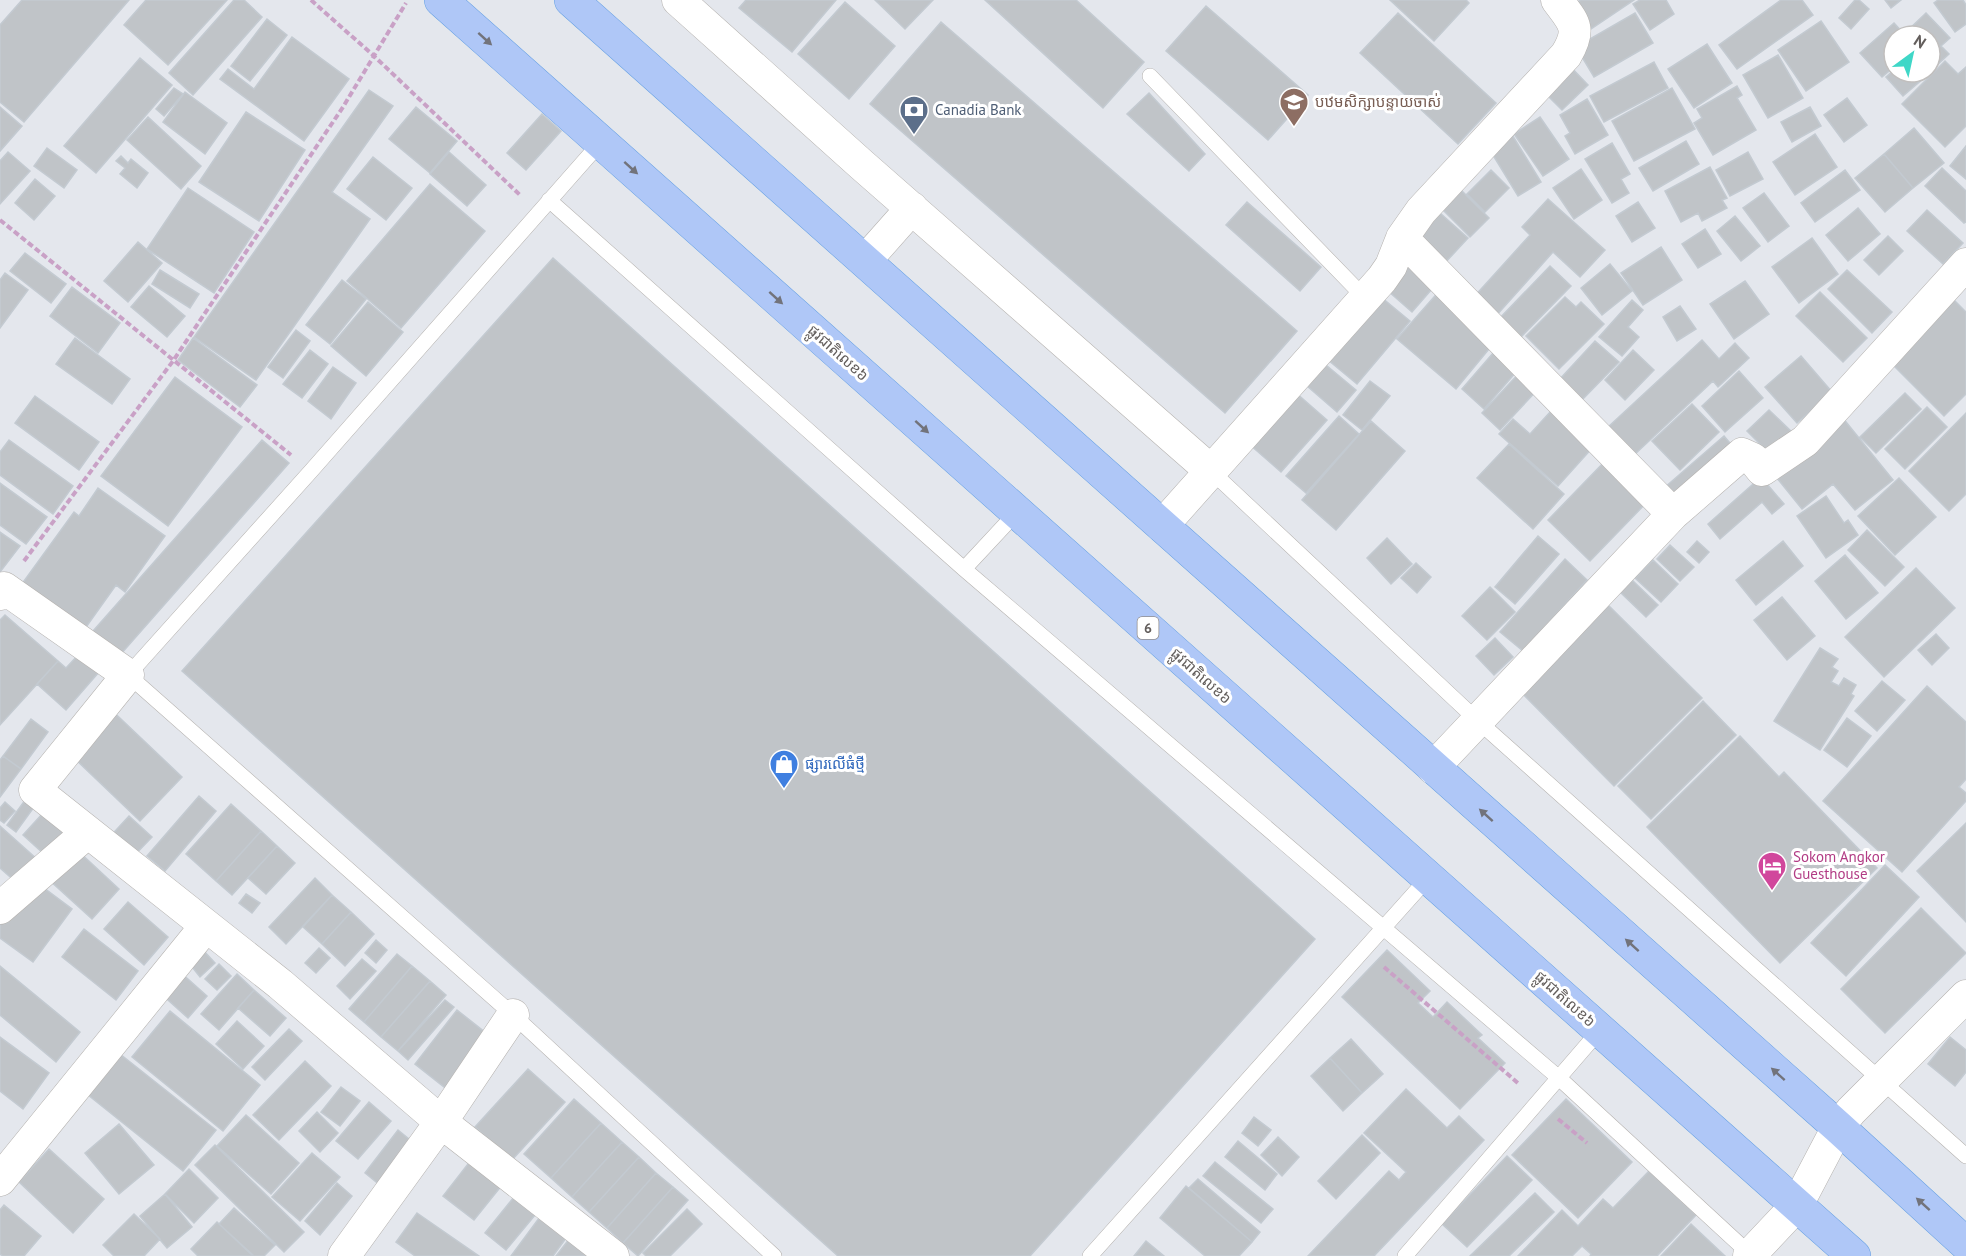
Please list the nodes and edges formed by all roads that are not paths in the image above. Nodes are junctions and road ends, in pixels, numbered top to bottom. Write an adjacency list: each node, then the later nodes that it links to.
1 (441, 0): 6 (main road, ផ្លូវជាតិលេខ៦ / 6, one-way to 6)
2 (571, 0): 10 (main road)
3 (678, 0): 8 (street)
4 (1557, 0): 9 (street)
5 (1150, 76): 12 (lane)
6 (601, 142): 7 (lane); 14 (main road, ផ្លូវជាតិលេខ៦ / 6, one-way to 14)
7 (544, 207): 17 (lane); 19 (lane)
8 (912, 208): 10 (street); 13 (street)
9 (1402, 238): 12 (street); 15 (street)
10 (865, 261): 16 (main road)
11 (1966, 264): 15 (street)
12 (1365, 298): 13 (street)
13 (1211, 471): 16 (street); 20 (lane)
14 (1017, 512): 17 (lane); 23 (main road, ផ្លូវជាតិលេខ៦ / 6)
15 (1673, 514): 20 (street)
16 (1162, 526): 21 (main road)
17 (964, 569): 26 (lane)
18 (2, 591): 19 (street)
19 (128, 675): 22 (street); 28 (lane)
20 (1479, 721): 21 (street); 31 (lane)
21 (1433, 768): 33 (main road, one-way to 21)
22 (88, 832): 24 (street); 25 (street)
23 (1428, 878): 26 (lane); 29 (main road, ផ្លូវជាតិលេខ៦ / 6)
24 (0, 908)
25 (206, 926): 32 (street); 35 (street)
26 (1383, 926): 30 (lane); 41 (lane)
27 (1966, 996): 31 (street)
28 (513, 1015): 32 (street); 40 (lane)
29 (1600, 1030): 30 (lane); 36 (main road, ផ្លូវជាតិលេខ៦ / 6)
30 (1559, 1078): 42 (lane); 43 (lane)
31 (1882, 1080): 33 (street); 34 (lane)
32 (441, 1122): 38 (street); 39 (street)
33 (1838, 1127): 36 (street); 37 (main road, one-way to 33)
34 (1966, 1156)
35 (0, 1180)
36 (1797, 1205): 43 (street); 44 (main road, ផ្លូវជាតិលេខ៦ / 6)
37 (1966, 1244)
38 (344, 1256)
39 (613, 1256)
40 (774, 1256)
41 (1090, 1256)
42 (1405, 1256)
43 (1750, 1256)
44 (1854, 1256)

